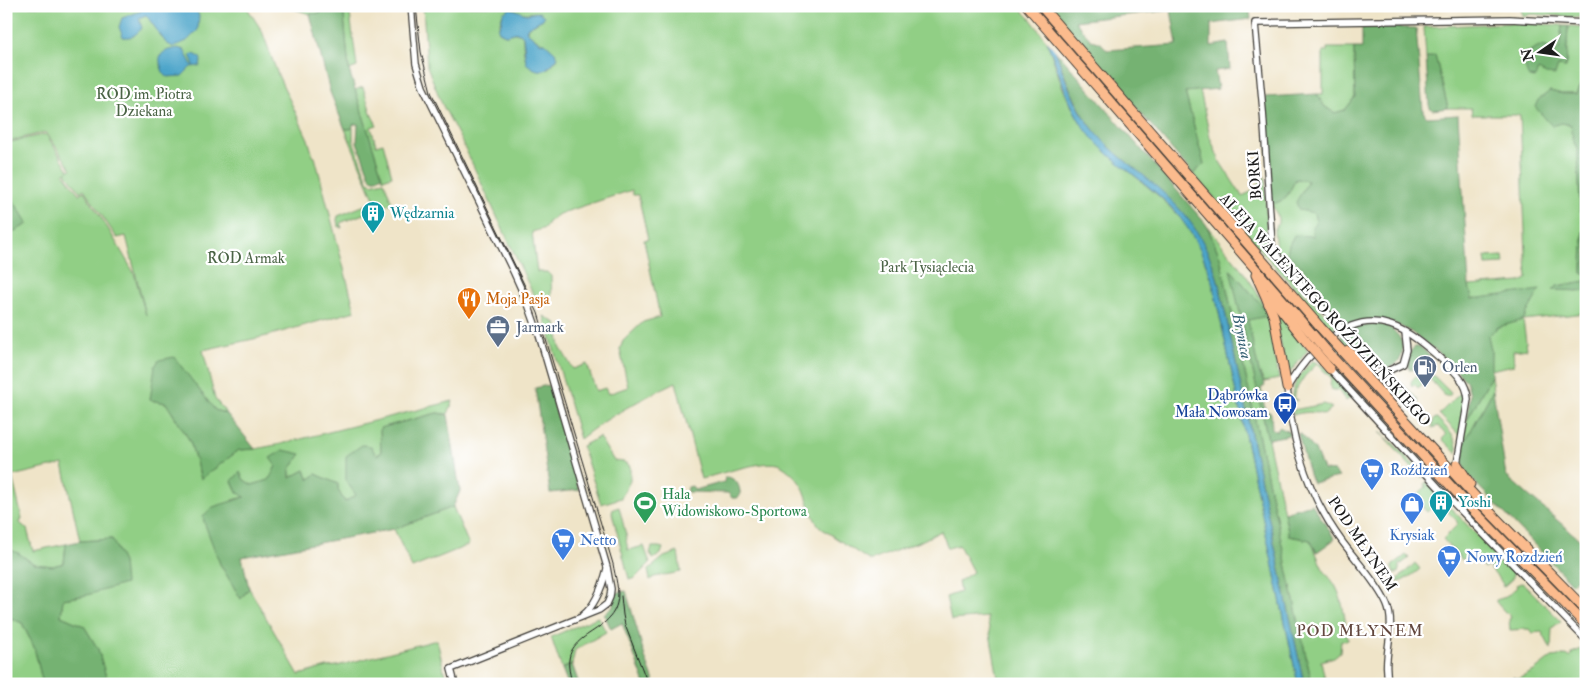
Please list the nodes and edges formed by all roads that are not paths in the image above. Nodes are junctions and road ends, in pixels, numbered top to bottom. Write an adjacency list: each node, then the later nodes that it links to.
1 (411, 6): 18 (street)
2 (1027, 6): 5 (highway, ALEJA WALENTEGO ROŹDZIEŃSKIEGO)
3 (1041, 6): 11 (highway, ALEJA WALENTEGO ROŹDZIEŃSKIEGO, bridge)
4 (1586, 23): 7 (street, BORKI)
5 (1247, 260): 6 (highway); 9 (highway, ALEJA WALENTEGO ROŹDZIEŃSKIEGO)
6 (1260, 284): 9 (highway); 15 (highway)
7 (1344, 329): 8 (street); 15 (street)
8 (1405, 332): 10 (street); 12 (street)
9 (1309, 338): 13 (highway, ALEJA WALENTEGO ROŹDZIEŃSKIEGO, bridge)
10 (1419, 342): 12 (street); 16 (street)
11 (1341, 348): 14 (highway); 17 (highway, ALEJA WALENTEGO ROŹDZIEŃSKIEGO)
12 (1407, 350): 14 (street)
13 (1329, 362): 21 (highway, ALEJA WALENTEGO ROŹDZIEŃSKIEGO); 22 (street, ALEJA WALENTEGO ROŹDZIEŃSKIEGO)
14 (1373, 371)
15 (1287, 388): 24 (street, POD MŁYNEM)
16 (1457, 464): 17 (highway)
17 (1482, 504): 19 (highway, ALEJA WALENTEGO ROŹDZIEŃSKIEGO)
18 (607, 566): 20 (street); 20 (street)
19 (1586, 610)
20 (580, 617): 23 (street)
21 (1586, 626)
22 (1586, 640)
23 (455, 684)
24 (1389, 684)

